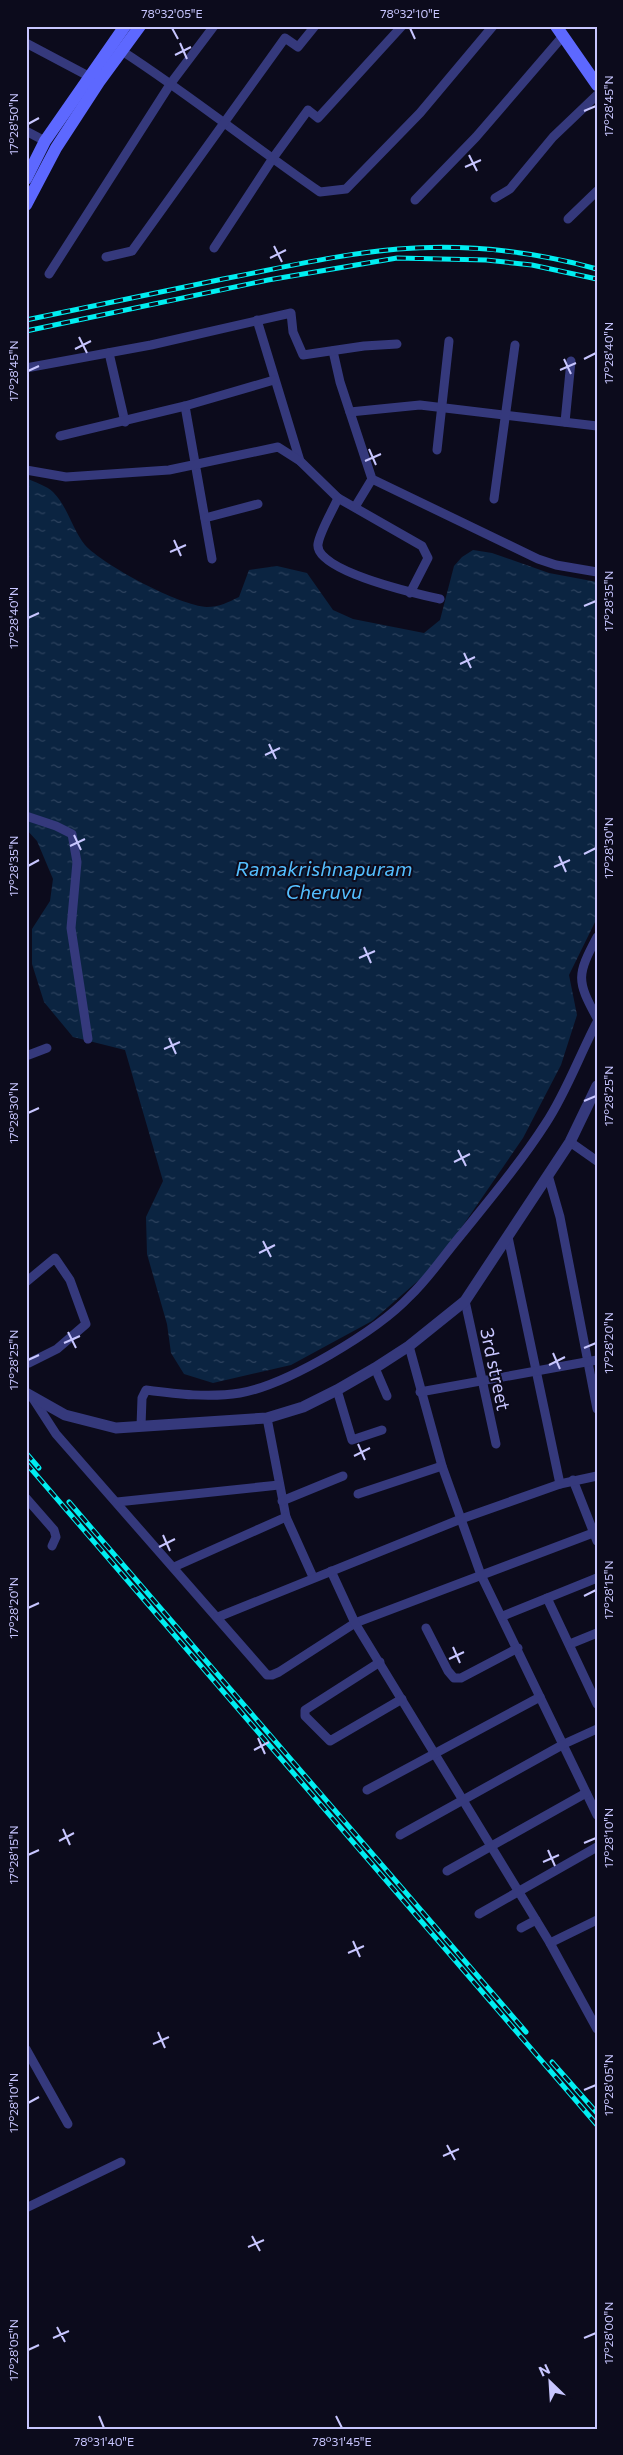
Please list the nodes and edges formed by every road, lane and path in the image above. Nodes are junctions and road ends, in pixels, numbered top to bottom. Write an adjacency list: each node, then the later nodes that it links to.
1 (125, 26): 10 (main road)
2 (140, 26): 9 (main road)
3 (214, 26): 11 (street)
4 (314, 26): 14 (street)
5 (402, 26): 17 (street)
6 (493, 26): 17 (street)
7 (559, 29): 12 (main road); 21 (street)
8 (26, 43): 10 (street)
9 (122, 52): 10 (main road); 11 (street)
10 (94, 79): 16 (main road); 22 (main road)
11 (171, 83): 14 (street); 26 (street)
12 (597, 85)
13 (597, 95): 20 (street)
14 (223, 122): 17 (street); 25 (street)
15 (26, 131): 16 (street)
16 (45, 141): 18 (main road)
17 (273, 158): 24 (street)
18 (26, 179)
19 (597, 191): 23 (street)
20 (495, 198)
21 (415, 200)
22 (26, 205)
23 (568, 219)
24 (214, 248)
25 (106, 257)
26 (49, 274)
27 (257, 320): 31 (street); 32 (street); 35 (street)
28 (449, 341): 37 (street)
29 (397, 344): 31 (street)
30 (515, 345): 39 (street)
31 (333, 351): 38 (street)
32 (109, 353): 34 (street); 40 (street)
33 (571, 361): 41 (street)
34 (26, 368)
35 (274, 380): 36 (street); 45 (street)
36 (185, 406): 40 (street); 46 (street)
37 (442, 408): 38 (street); 39 (street); 44 (street)
38 (350, 412): 48 (street)
39 (505, 416): 41 (street); 50 (street)
40 (125, 422): 43 (street)
41 (565, 422): 42 (street)
42 (597, 426)
43 (60, 436)
44 (437, 450)
45 (300, 462): 46 (street); 49 (street)
46 (196, 464): 47 (street); 53 (street)
47 (26, 470)
48 (372, 479): 52 (street); 55 (street)
49 (338, 498): 52 (street); 56 (street)
50 (494, 499)
51 (258, 504): 53 (street)
52 (355, 507): 56 (street)
53 (205, 518): 54 (street)
54 (212, 560)
55 (597, 572)
56 (410, 593): 57 (street)
57 (440, 599)
58 (26, 816): 61 (street)
59 (597, 937): 60 (street)
60 (597, 1020): 83 (street)
61 (88, 1039)
62 (47, 1048): 63 (street)
63 (26, 1056)
64 (597, 1086): 65 (street)
65 (570, 1142): 66 (street); 67 (street)
66 (597, 1161)
67 (548, 1175): 68 (street); 73 (street)
68 (508, 1237): 70 (street); 75 (street)
69 (26, 1282): 72 (street)
70 (465, 1301): 71 (street); 76 (street, 3rd street)
71 (408, 1346): 74 (street); 78 (street)
72 (26, 1361)
73 (593, 1361): 75 (street); 81 (street)
74 (376, 1368): 77 (street); 80 (street)
75 (536, 1371): 76 (street); 90 (street)
76 (482, 1380): 78 (street); 85 (street, 3rd street)
77 (337, 1390): 82 (street); 84 (street)
78 (420, 1392): 86 (street)
79 (28, 1394): 83 (street); 95 (street)
80 (387, 1396)
81 (597, 1408)
82 (267, 1418): 83 (street); 91 (street)
83 (141, 1426)
84 (382, 1430)
85 (496, 1444)
86 (442, 1466): 92 (street); 97 (street)
87 (343, 1476): 94 (street)
88 (597, 1476): 89 (street)
89 (573, 1480): 90 (street); 98 (street)
90 (560, 1484): 97 (street)
91 (279, 1485): 94 (street); 95 (street)
92 (358, 1494)
93 (26, 1498): 99 (street)
94 (282, 1500): 96 (street)
95 (117, 1502): 100 (street)
96 (286, 1517): 100 (street); 103 (street)
97 (461, 1519): 101 (street); 102 (street)
98 (595, 1537): 102 (street)
99 (52, 1546)
100 (174, 1567): 107 (street)
101 (331, 1571): 103 (street); 108 (street)
102 (481, 1575): 106 (street); 108 (street)
103 (313, 1577): 107 (street)
104 (597, 1578): 105 (street)
105 (547, 1598): 106 (street); 111 (street)
106 (503, 1616): 112 (street)
107 (218, 1617): 108 (street)
108 (355, 1623): 113 (street)
109 (426, 1628): 112 (street)
110 (597, 1633): 111 (street)
111 (570, 1644): 116 (street)
112 (518, 1648): 114 (street)
113 (380, 1662): 115 (street); 115 (street)
114 (540, 1697): 118 (street); 119 (street)
115 (402, 1699): 119 (street)
116 (597, 1704)
117 (597, 1729): 118 (street)
118 (564, 1744): 121 (street); 122 (street)
119 (434, 1753): 120 (street); 122 (street)
120 (368, 1790)
121 (586, 1793): 123 (street); 125 (street)
122 (464, 1800): 124 (street); 125 (street)
123 (597, 1815)
124 (400, 1835)
125 (491, 1846): 127 (street); 128 (street)
126 (597, 1847): 128 (street)
127 (447, 1871)
128 (519, 1891): 129 (street); 130 (street)
129 (480, 1914)
130 (536, 1920): 132 (street); 133 (street)
131 (597, 1920): 133 (street)
132 (521, 1928)
133 (550, 1943): 134 (street)
134 (597, 2029)
135 (26, 2049): 136 (street)
136 (68, 2124)
137 (121, 2162): 138 (street)
138 (26, 2208)

